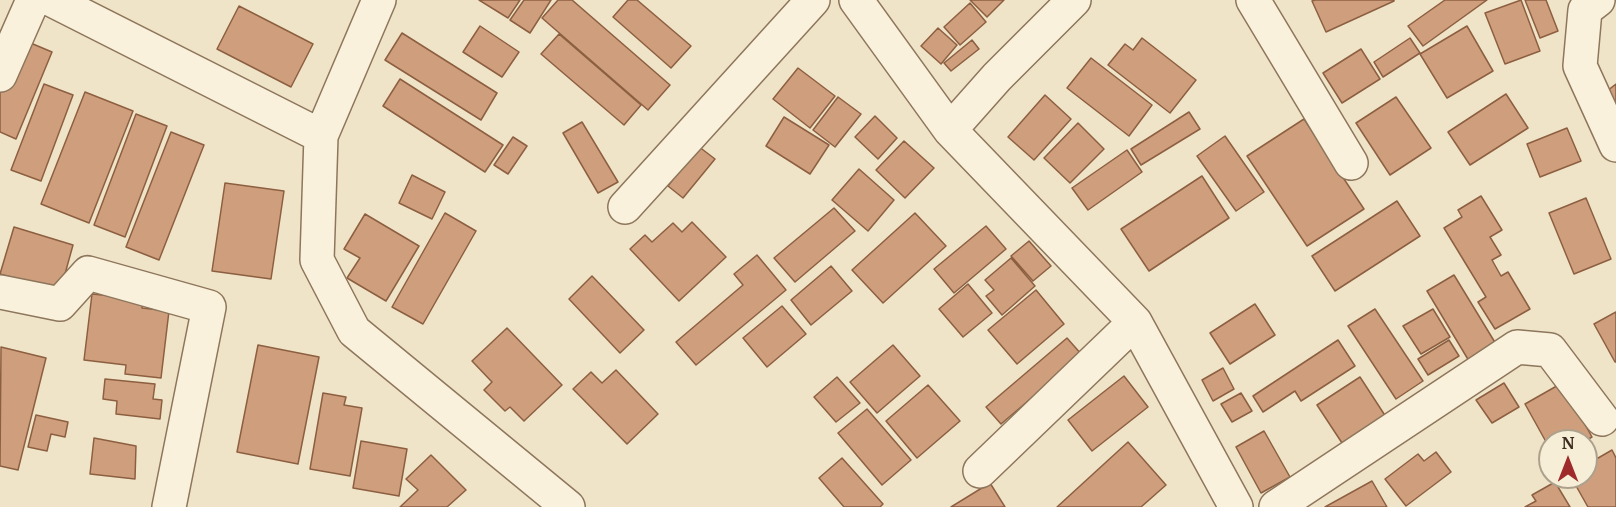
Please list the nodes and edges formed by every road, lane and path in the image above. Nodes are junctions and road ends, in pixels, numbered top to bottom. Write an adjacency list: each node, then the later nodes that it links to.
1 (33, 0): 9 (street)
2 (52, 0): 11 (street)
3 (379, 0): 11 (street)
4 (813, 0): 14 (street)
5 (856, 0): 10 (street)
6 (1074, 0): 10 (street)
7 (1253, 0): 13 (street)
8 (1598, 0): 12 (street)
9 (0, 75)
10 (950, 130): 16 (street)
11 (321, 136): 20 (street)
12 (1616, 145)
13 (1351, 163)
14 (625, 207)
15 (0, 292): 19 (street)
16 (1136, 322): 18 (street); 21 (street)
17 (1602, 419): 22 (street)
18 (980, 471)
19 (169, 507)
20 (568, 507)
21 (1236, 507)
22 (1275, 507)

